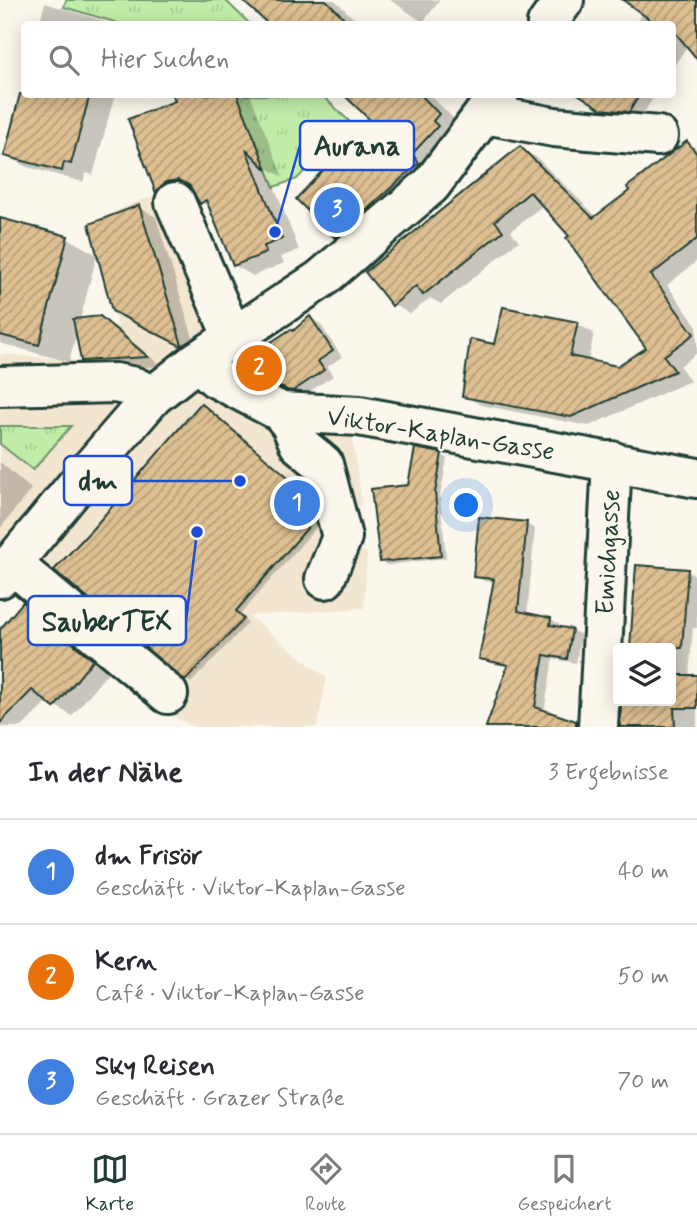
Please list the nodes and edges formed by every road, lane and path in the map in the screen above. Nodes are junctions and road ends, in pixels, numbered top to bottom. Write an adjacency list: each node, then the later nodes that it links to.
1 (564, 0): 2 (street)
2 (549, 21)
3 (492, 104): 4 (street); 6 (street)
4 (658, 136)
5 (175, 202): 6 (street)
6 (233, 338): 7 (street)
7 (197, 361): 9 (street); 10 (street, Viktor-Kaplan-Gasse)
8 (0, 386): 9 (street)
9 (153, 396): 13 (street)
10 (281, 412): 11 (street, Viktor-Kaplan-Gasse); 14 (street)
11 (612, 461): 12 (street, Viktor-Kaplan-Gasse); 16 (street, Emichgasse)
12 (697, 478)
13 (6, 571): 15 (street)
14 (325, 579)
15 (165, 692)
16 (598, 727)

